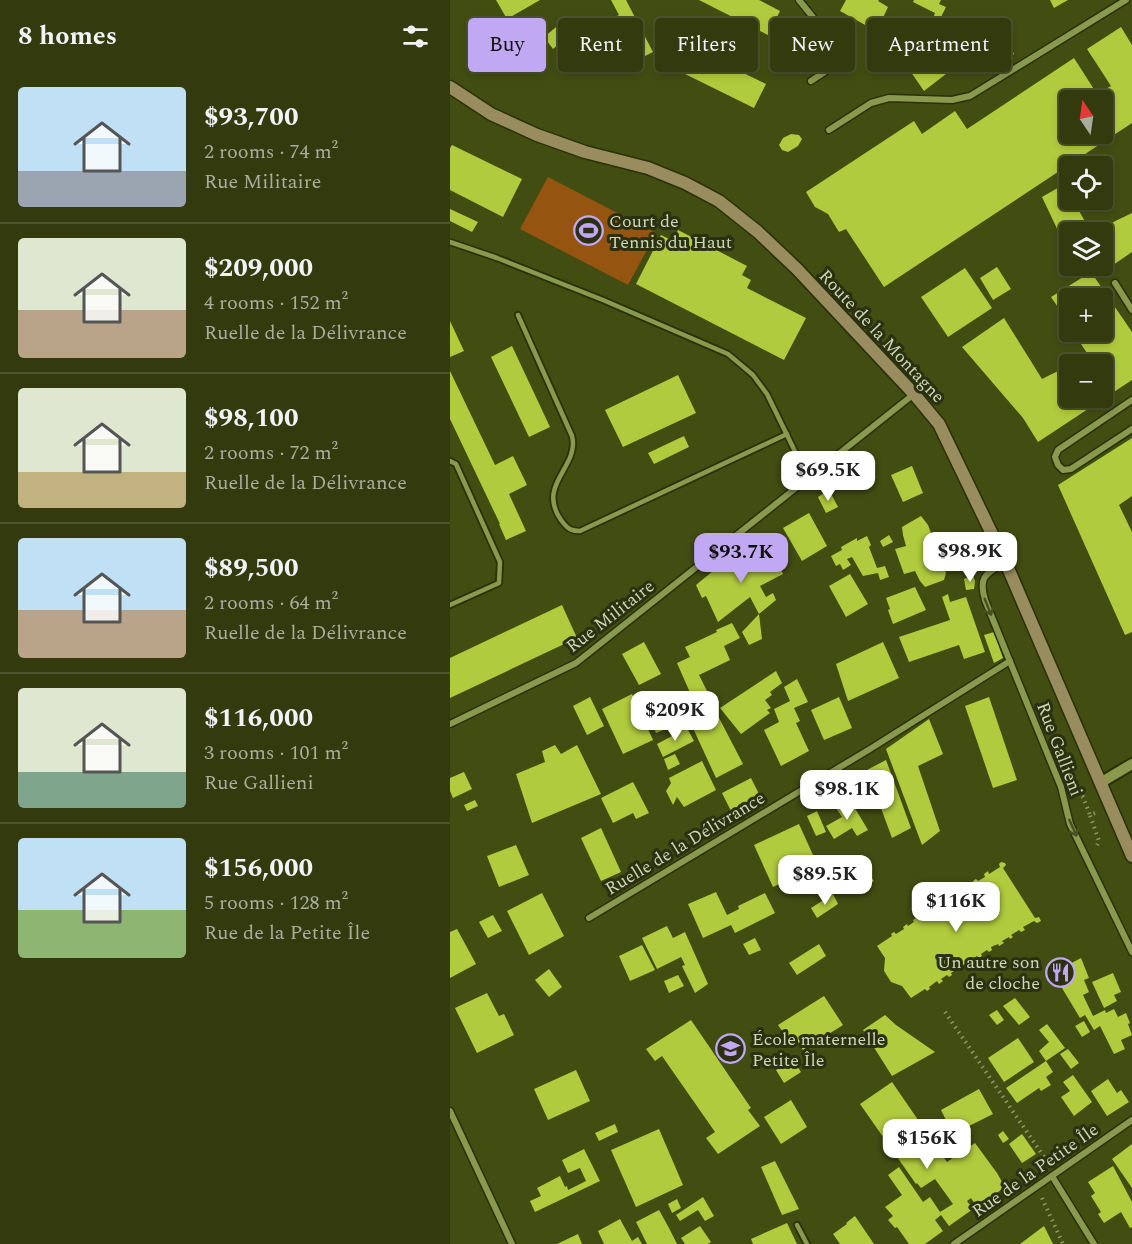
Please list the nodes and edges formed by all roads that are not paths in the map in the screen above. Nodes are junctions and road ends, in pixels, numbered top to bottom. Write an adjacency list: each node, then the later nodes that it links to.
1 (799, 0): 3 (street)
2 (1126, 0): 5 (street)
3 (810, 81)
4 (450, 87): 10 (main road, Route de la Montagne)
5 (829, 129)
6 (450, 242): 13 (lane)
7 (1115, 283): 8 (street)
8 (1132, 310)
9 (518, 315): 13 (lane)
10 (914, 394): 15 (street, Rue Militaire); 16 (main road, Route de la Montagne)
11 (1132, 400): 12 (street)
12 (1132, 429)
13 (787, 434): 15 (lane)
14 (450, 461): 17 (lane)
15 (808, 478): 19 (street, Rue Militaire)
16 (1005, 561): 18 (street, Rue Gallieni, one-way to 18); 21 (main road, Route de la Montagne)
17 (450, 605)
18 (1010, 662): 23 (street, Ruelle de la Délivrance); 24 (street, Rue Gallieni, one-way to 24)
19 (450, 724)
20 (1132, 764): 21 (street)
21 (1100, 783): 22 (main road, Route de la Montagne)
22 (1132, 856)
23 (589, 918)
24 (1132, 952)
25 (450, 1111): 27 (street)
26 (1132, 1120): 29 (street, Rue de la Petite Île)
27 (457, 1125): 28 (street); 31 (street)
28 (450, 1128)
29 (1052, 1176): 33 (street, Rue de la Petite Île); 34 (street)
30 (797, 1225): 32 (lane)
31 (512, 1244)
32 (807, 1244)
33 (954, 1244)
34 (1094, 1244)

